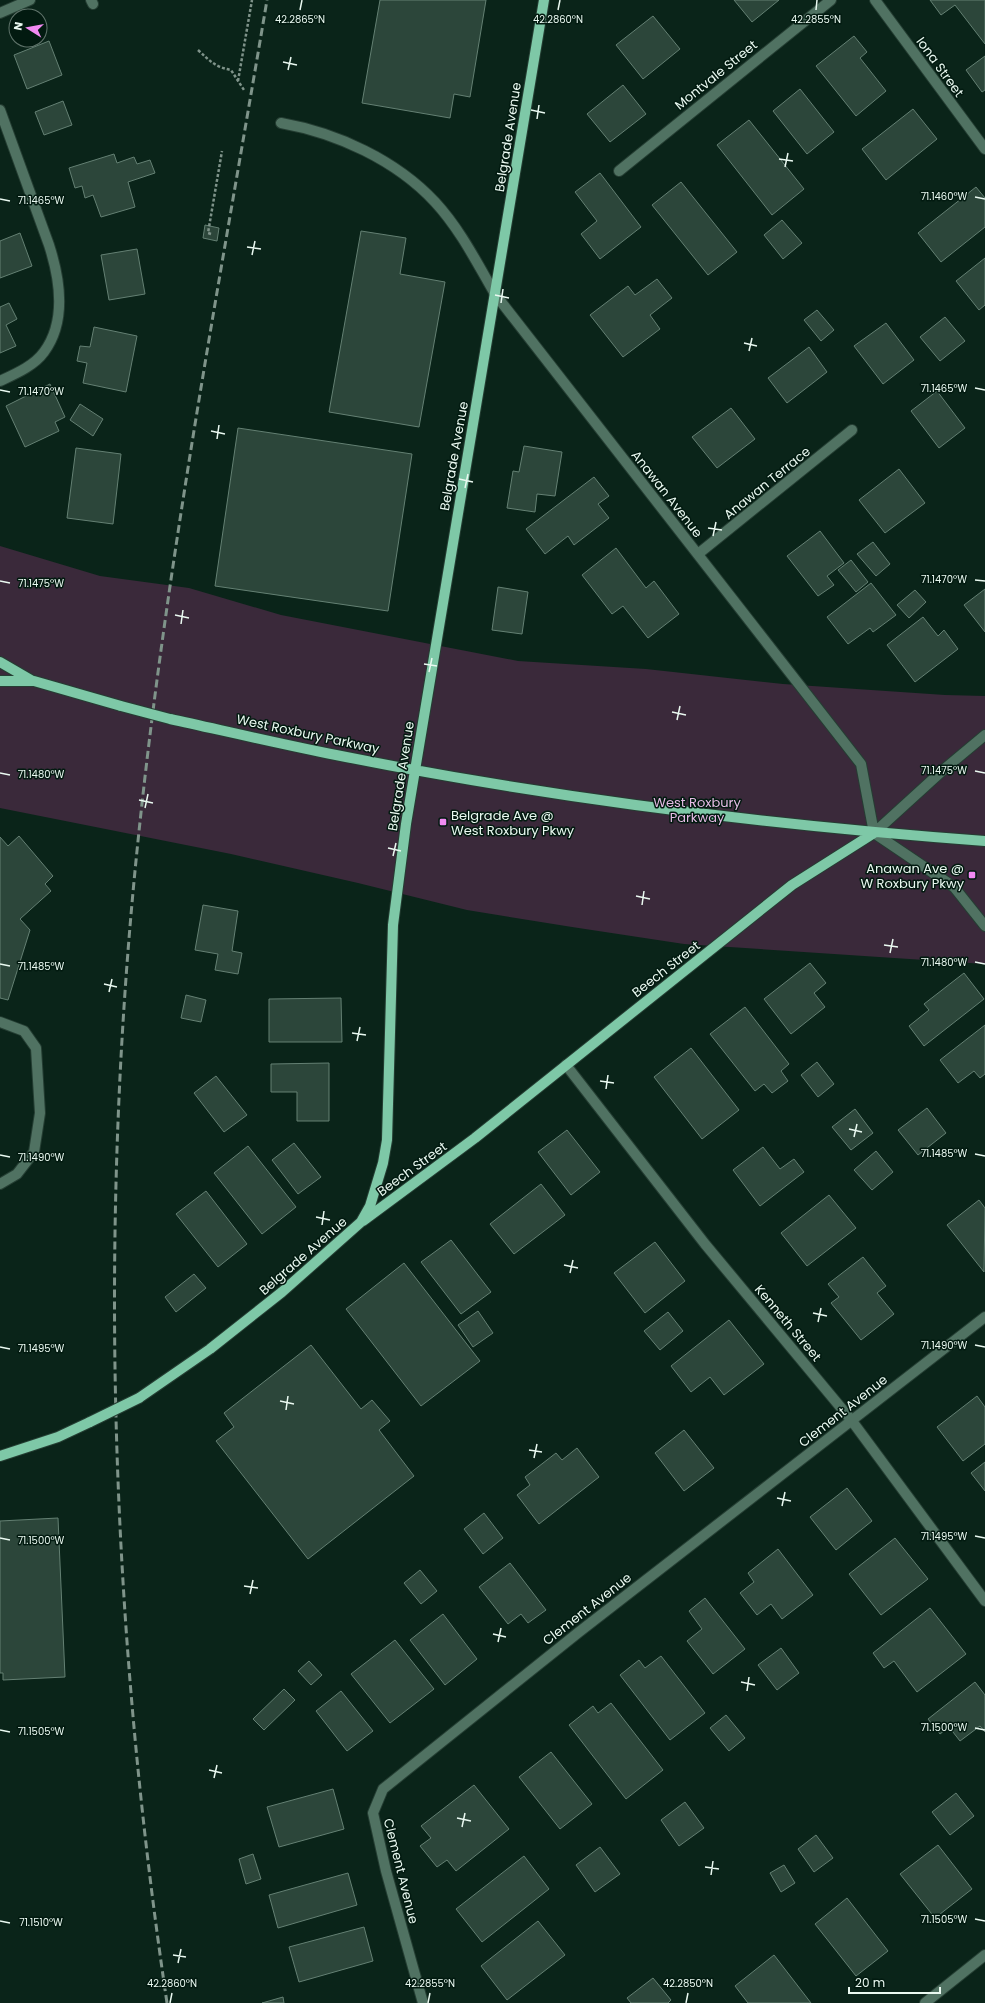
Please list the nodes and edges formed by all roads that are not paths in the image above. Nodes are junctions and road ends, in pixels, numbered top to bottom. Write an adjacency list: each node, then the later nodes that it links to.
1 (30, 0): 5 (street)
2 (544, 0): 10 (main road, Belgrade Avenue)
3 (831, 0): 9 (street, Montvale Street)
4 (876, 0): 8 (street, Iona Street)
5 (0, 13)
6 (0, 110): 11 (street)
7 (281, 123): 10 (street, Anawan Avenue)
8 (985, 149)
9 (619, 171)
10 (495, 294): 13 (street, Anawan Avenue); 18 (main road, Belgrade Avenue)
11 (0, 381)
12 (852, 430): 13 (street, Anawan Terrace)
13 (698, 554): 19 (street, Anawan Avenue)
14 (0, 662): 16 (main road, West Roxbury Parkway)
15 (0, 681): 16 (main road, West Roxbury Parkway)
16 (34, 682): 18 (main road, West Roxbury Parkway, bridge)
17 (985, 735): 19 (street, Beech Street)
18 (414, 769): 19 (main road, West Roxbury Parkway); 25 (main road, Belgrade Avenue)
19 (874, 833): 20 (main road, West Roxbury Parkway); 21 (street); 23 (main road, Beech Street)
20 (985, 841)
21 (985, 926)
22 (0, 1022): 24 (street)
23 (566, 1065): 25 (main road, Beech Street); 27 (street, Kenneth Street)
24 (0, 1184)
25 (361, 1222): 28 (main road, Belgrade Avenue, bridge)
26 (985, 1317): 27 (street, Clement Avenue)
27 (852, 1421): 29 (street, Kenneth Street); 31 (street, Clement Avenue)
28 (0, 1456)
29 (985, 1601)
30 (985, 1955): 32 (street)
31 (422, 2003)
32 (925, 2003)

